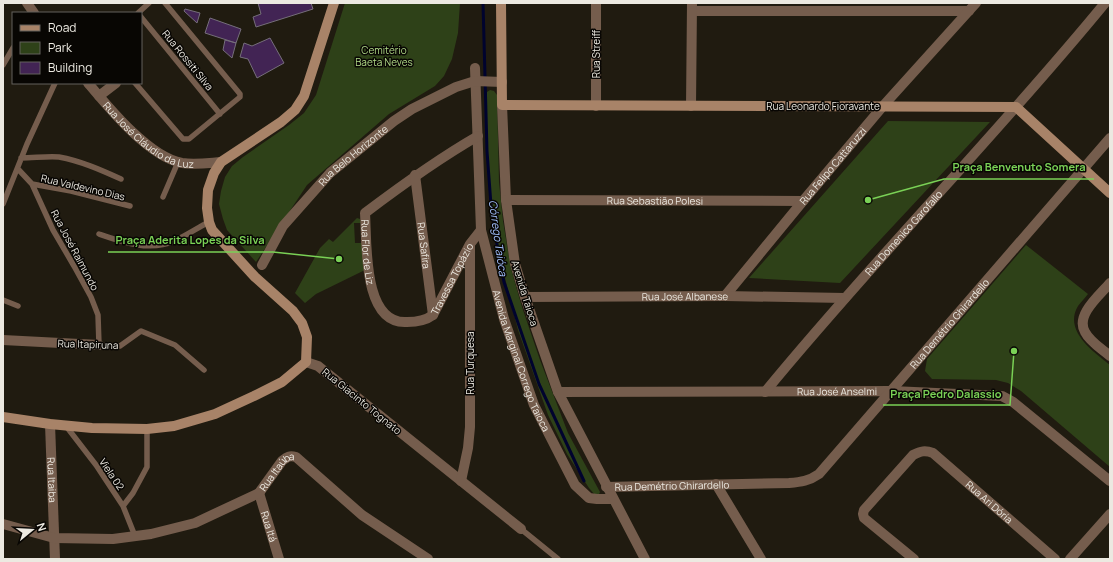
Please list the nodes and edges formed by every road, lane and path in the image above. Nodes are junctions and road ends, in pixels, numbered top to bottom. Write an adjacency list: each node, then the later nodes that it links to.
1 (27, 3): 10 (street)
2 (149, 3): 11 (lane)
3 (165, 3): 27 (lane)
4 (334, 3): 32 (street)
5 (501, 3): 16 (street, Avenida Taioca)
6 (596, 3): 23 (street, Rua Streiff)
7 (1105, 3): 26 (street, Rua Domenico Garofallo)
8 (692, 7): 9 (street); 24 (street)
9 (972, 7): 25 (street, Rua Felipo Cattaruzzi)
10 (33, 12)
11 (139, 12)
12 (142, 18): 27 (lane, Rua Rossiti Silva)
13 (12, 50): 14 (lane)
14 (3, 65)
15 (475, 68): 16 (street, Avenida Marginal Corrego Taioca)
16 (488, 81): 22 (street, Avenida Taioca); 28 (street, Avenida Marginal Corrego Taioca); 49 (street, Rua Belo Horizonte)
17 (55, 84): 30 (lane)
18 (89, 84): 21 (street, Rua José Cláudio da Luz)
19 (115, 84): 21 (street)
20 (136, 84): 27 (lane)
21 (99, 96): 31 (street, Rua José Cláudio da Luz)
22 (502, 105): 23 (street, Rua Leonardo Fioravante); 41 (street, Avenida Taioca)
23 (596, 106): 24 (street, Rua Leonardo Fioravante)
24 (691, 106): 25 (street, Rua Leonardo Fioravante)
25 (883, 106): 26 (street, Rua Leonardo Fioravante); 42 (street, Rua Felipo Cattaruzzi)
26 (1016, 106): 33 (street); 53 (street, Rua Domenico Garofallo)
27 (220, 114)
28 (478, 136): 35 (street, Rua Flor de Liz); 46 (street, Avenida Marginal Corrego Taioca)
29 (1110, 138): 33 (street, Rua Demétrio Ghirardello)
30 (21, 158): 34 (lane); 36 (lane)
31 (178, 162): 32 (street, Rua José Cláudio da Luz); 40 (lane)
32 (221, 162): 45 (street)
33 (1083, 168): 38 (street); 63 (street, Rua Demétrio Ghirardello)
34 (18, 169): 37 (lane, Rua José Raimundo); 39 (lane)
35 (415, 175): 56 (street, Rua Safira); 57 (street, Rua Flor de Liz)
36 (121, 179)
37 (32, 184): 44 (lane, Rua Valdevino Dias); 59 (lane, Rua José Raimundo)
38 (1110, 193)
39 (5, 194): 43 (lane)
40 (162, 197)
41 (506, 200): 42 (street, Rua Sebastião Polesi); 52 (street, Avenida Taioca)
42 (803, 201): 51 (street, Rua Felipo Cattaruzzi)
43 (3, 204)
44 (130, 206)
45 (209, 222): 47 (lane); 61 (street)
46 (481, 230): 48 (street, Travessa Topázio); 75 (street, Avenida Marginal Corrego Taioca)
47 (99, 234)
48 (470, 244): 56 (street, Travessa Topázio); 70 (street, Rua Turquesa)
49 (262, 265)
50 (1110, 283): 60 (street)
51 (725, 296): 52 (street, Rua José Albanese); 53 (street, Rua José Albanese)
52 (525, 297): 64 (street, Avenida Taioca)
53 (845, 298): 65 (street, Rua Domenico Garofallo)
54 (3, 300): 55 (lane)
55 (18, 306)
56 (433, 315): 57 (street, Travessa Topázio)
57 (420, 322)
58 (3, 340): 59 (street, Rua Itapiruna)
59 (99, 345): 62 (lane, Rua Itapiruna)
60 (1110, 356)
61 (306, 362): 69 (street); 70 (street, Rua Giacinto Tognato)
62 (204, 370)
63 (892, 390): 65 (street, Rua José Anselmi); 71 (street, Rua José Anselmi); 72 (street, Rua Demétrio Ghirardello)
64 (558, 392): 65 (street, Rua José Anselmi); 73 (street, Avenida Taioca)
65 (765, 392)
66 (3, 417): 67 (street)
67 (50, 424): 68 (street); 81 (street, Rua Itaiba)
68 (66, 426): 69 (street); 76 (lane, Viela 02)
69 (147, 429): 76 (lane)
70 (461, 481): 79 (street, Rua Giacinto Tognato)
71 (1110, 481)
72 (716, 484): 73 (street, Rua Demétrio Ghirardello); 87 (street)
73 (606, 486): 75 (street, Avenida Taioca)
74 (259, 493): 80 (street, Rua Itaúba); 83 (street, Rua Itá); 84 (street, Rua Itaúba)
75 (613, 500): 86 (street, Avenida Taioca)
76 (123, 506): 80 (lane, Viela 02)
77 (1110, 514): 90 (street)
78 (3, 524): 81 (street, Rua Itaúba)
79 (521, 529): 85 (lane)
80 (135, 536): 81 (street, Rua Itaúba)
81 (54, 538): 82 (street, Rua Itaiba)
82 (55, 559)
83 (279, 559)
84 (428, 559)
85 (558, 559)
86 (645, 559)
87 (761, 559)
88 (914, 559): 89 (street, Rua Ari Dória)
89 (1055, 559)
90 (1070, 559)

